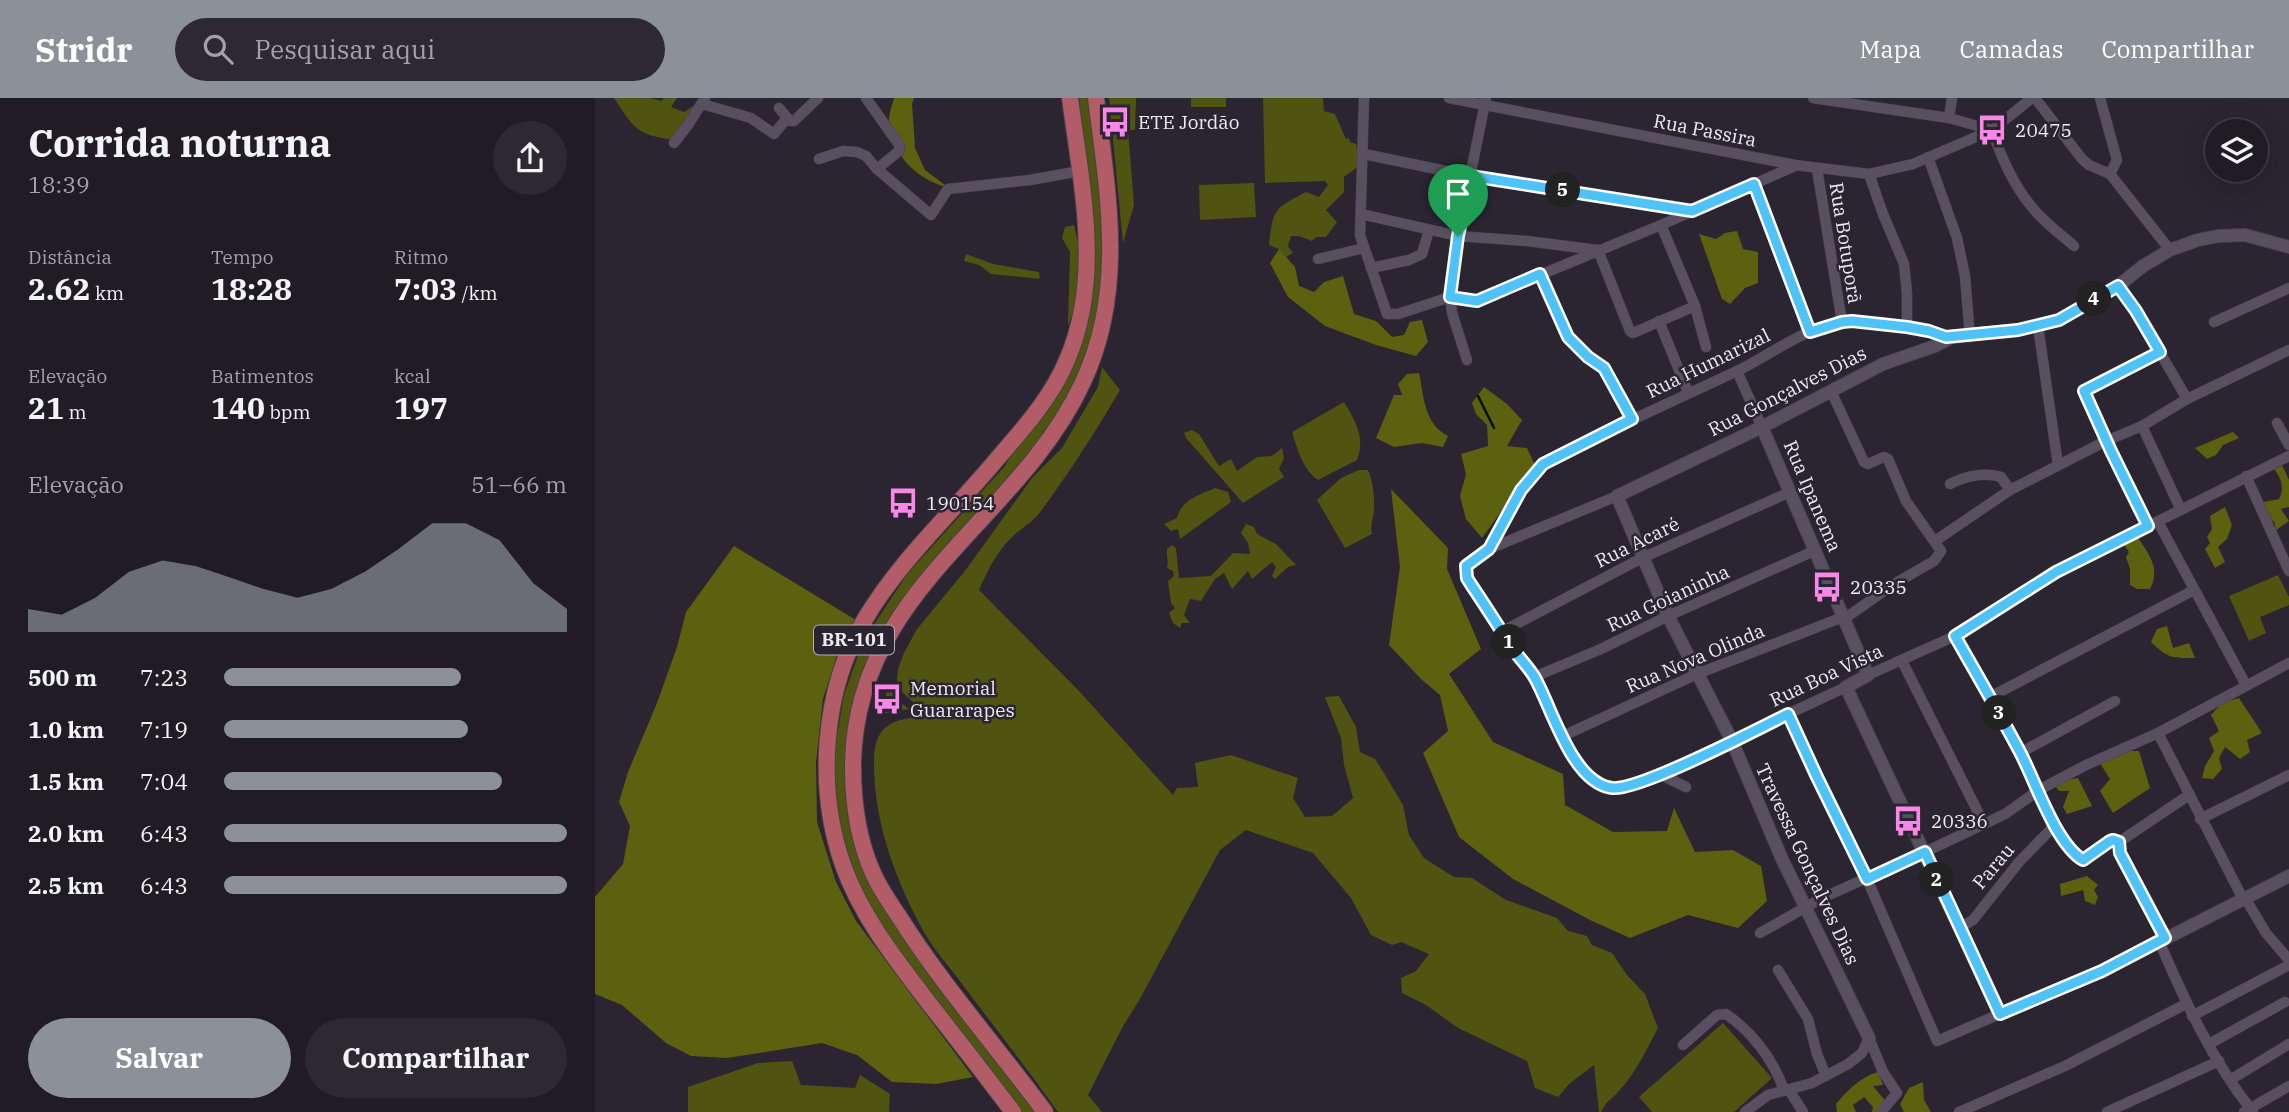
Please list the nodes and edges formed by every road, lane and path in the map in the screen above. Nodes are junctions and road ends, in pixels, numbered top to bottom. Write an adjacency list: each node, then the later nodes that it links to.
1 (818, 98): 14 (street)
2 (866, 98): 22 (street)
3 (1070, 98): 24 (highway, BR-101)
4 (1096, 98): 137 (highway, BR-101)
5 (1364, 98): 18 (street)
6 (1448, 98): 12 (street, Rua Passira)
7 (1813, 98): 15 (street)
8 (1952, 98): 15 (street)
9 (2033, 98): 16 (street, Rua Passira); 26 (street)
10 (2100, 98): 26 (street)
11 (704, 101): 14 (street); 17 (street)
12 (1485, 101): 21 (street, Rua Passira); 27 (street)
13 (779, 108): 14 (street)
14 (787, 118)
15 (1949, 118): 16 (street)
16 (1992, 130): 19 (street, Rua Passira); 34 (street)
17 (674, 142)
18 (1364, 154): 27 (street); 30 (street)
19 (1929, 157): 25 (street, Rua Passira); 53 (street)
20 (819, 159): 22 (street)
21 (1795, 166): 23 (street, Rua Passira); 28 (street)
22 (877, 169): 24 (street)
23 (1817, 169): 25 (street, Rua Passira); 47 (street, Rua Botuporã)
24 (1080, 171): 136 (highway, BR-101)
25 (1869, 174): 50 (street)
26 (2110, 174): 38 (street)
27 (1471, 176): 29 (street); 33 (street)
28 (1754, 184): 29 (street); 51 (street)
29 (1692, 211): 31 (street)
30 (1361, 214): 32 (street); 36 (street)
31 (1661, 225): 37 (street); 45 (street)
32 (1429, 230): 33 (street); 40 (street)
33 (1458, 236): 37 (street); 44 (street)
34 (2074, 246)
35 (2289, 247): 38 (street, Rua Gonçalves Dias)
36 (1364, 248): 39 (street); 40 (street)
37 (1598, 250): 41 (street); 46 (street)
38 (2170, 250): 42 (street, Rua Gonçalves Dias)
39 (1318, 259)
40 (1371, 268): 44 (street)
41 (1540, 274): 44 (street); 62 (street)
42 (2118, 286): 49 (street, Rua Gonçalves Dias); 56 (street)
43 (2289, 288): 48 (street)
44 (1450, 297): 57 (street)
45 (1695, 306): 46 (street); 54 (street)
46 (1659, 321): 60 (street)
47 (1842, 322): 50 (street, Rua Humarizal); 51 (street, Rua Humarizal)
48 (2214, 322)
49 (2038, 326): 53 (street, Rua Gonçalves Dias); 69 (street)
50 (1907, 327): 52 (street, Rua Humarizal)
51 (1810, 332): 58 (street, Rua Humarizal)
52 (1952, 337): 53 (street, Rua Gonçalves Dias); 59 (street, Rua Gonçalves Dias)
53 (1970, 337)
54 (1706, 347)
55 (2289, 351): 61 (street)
56 (2160, 352): 61 (street); 66 (street)
57 (1467, 360)
58 (1737, 371): 60 (street, Rua Humarizal); 65 (street, Rua Ipanema)
59 (1832, 391): 65 (street, Rua Gonçalves Dias); 77 (street)
60 (1688, 392): 62 (street, Rua Humarizal)
61 (2187, 399): 64 (street)
62 (1632, 419): 78 (street, Rua Humarizal)
63 (2277, 423): 67 (street)
64 (2141, 426): 66 (street); 75 (street)
65 (1762, 427): 73 (street, Rua Ipanema); 74 (street, Rua Gonçalves Dias)
66 (2106, 441): 69 (street); 76 (street)
67 (2289, 445)
68 (2289, 456): 70 (street, Rua Boa Vista)
69 (2058, 465): 72 (street)
70 (2246, 477): 75 (street, Rua Boa Vista); 80 (street)
71 (1950, 484): 72 (street)
72 (2010, 490): 77 (street)
73 (1790, 492): 79 (street, Rua Ipanema); 81 (street, Rua Acaré)
74 (1617, 496): 78 (street, Rua Gonçalves Dias); 81 (street, Travessa Gonçalves Dias)
75 (2181, 510): 76 (street, Rua Boa Vista)
76 (2153, 524): 84 (street); 88 (street, Rua Boa Vista)
77 (1935, 541): 86 (street, Rua Nova Olinda)
78 (1489, 549): 82 (street, Rua Gonçalves Dias)
79 (1816, 550): 85 (street, Rua Goianinha); 86 (street, Rua Ipanema)
80 (2286, 557): 83 (street)
81 (1642, 558): 85 (street, Travessa Gonçalves Dias); 87 (street, Rua Acaré)
82 (1466, 566): 87 (street, Rua Boa Vista)
83 (2289, 571)
84 (2194, 590): 94 (street); 96 (street)
85 (1668, 616): 91 (street, Travessa Gonçalves Dias); 93 (street, Rua Goianinha)
86 (1844, 618): 91 (street, Rua Nova Olinda); 92 (street, Rua Ipanema)
87 (1503, 631): 93 (street, Rua Boa Vista)
88 (1955, 636): 89 (street, Rua Boa Vista); 96 (street)
89 (1902, 661): 92 (street, Rua Boa Vista); 109 (street)
90 (2289, 663): 94 (street)
91 (1697, 674): 100 (street, Rua Nova Olinda); 101 (street, Travessa Gonçalves Dias)
92 (1868, 675): 95 (street, Rua Boa Vista)
93 (1534, 677): 100 (street, Rua Boa Vista)
94 (2246, 685): 99 (street)
95 (1846, 687): 98 (street, Rua Boa Vista); 112 (street)
96 (1990, 697): 102 (street)
97 (2115, 701): 102 (street)
98 (1788, 714): 101 (street, Rua Boa Vista); 114 (street)
99 (2158, 733): 106 (street); 107 (street)
100 (1563, 736): 103 (street, Rua Boa Vista)
101 (1732, 741): 103 (street, Rua Boa Vista); 116 (street, Travessa Gonçalves Dias)
102 (2020, 753): 106 (street)
103 (1659, 774): 105 (street)
104 (2289, 775): 108 (street)
105 (1686, 787)
106 (2039, 790): 109 (street); 110 (street)
107 (2189, 795): 108 (street); 111 (street)
108 (2200, 819): 115 (street)
109 (1983, 824): 112 (street)
110 (2054, 826): 111 (street); 117 (street, Parau)
111 (2119, 842): 119 (street)
112 (1925, 852): 114 (street); 117 (street)
113 (2289, 876): 115 (street)
114 (1867, 879): 116 (street); 124 (street)
115 (2244, 899): 119 (street); 120 (street)
116 (1805, 907): 118 (street); 126 (street, Travessa Gonçalves Dias)
117 (1960, 928): 124 (street)
118 (1760, 933)
119 (2162, 940): 123 (street); 124 (street)
120 (2289, 962): 125 (street)
121 (1778, 970): 131 (street)
122 (2285, 1002): 127 (street)
123 (2186, 1004): 125 (street); 141 (street)
124 (2000, 1014)
125 (2192, 1016): 127 (street)
126 (1869, 1038): 131 (street); 140 (street, Travessa Gonçalves Dias)
127 (2209, 1044): 130 (street)
128 (2289, 1044): 132 (street)
129 (1683, 1045): 134 (street)
130 (2219, 1061): 132 (street); 142 (street)
131 (1826, 1076): 134 (street)
132 (2230, 1080): 135 (street)
133 (2289, 1086): 135 (street)
134 (1786, 1090): 138 (street); 139 (street)
135 (2249, 1111)
136 (1013, 1112)
137 (1045, 1112)
138 (1745, 1112)
139 (1803, 1112)
140 (1881, 1112)
141 (1959, 1112)
142 (2107, 1112)

